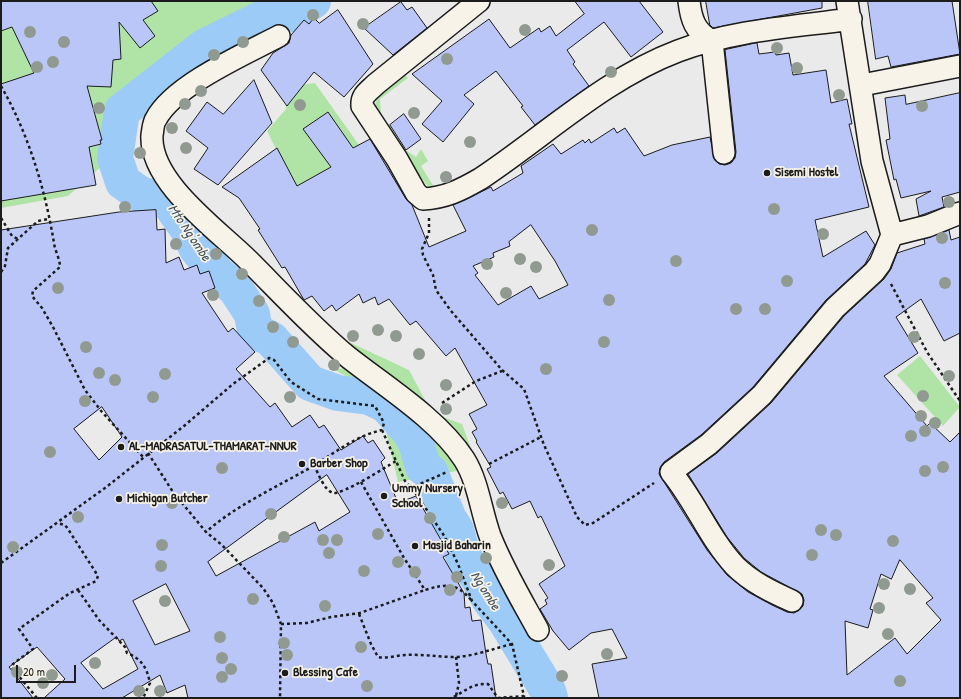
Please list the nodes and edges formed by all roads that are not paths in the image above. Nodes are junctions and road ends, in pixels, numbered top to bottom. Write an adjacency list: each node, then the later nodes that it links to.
1 (479, 1): 5 (street)
2 (689, 1): 5 (street)
3 (849, 10): 5 (street); 7 (street)
4 (279, 36): 12 (street)
5 (712, 41): 8 (street)
6 (960, 66): 7 (street)
7 (862, 84): 10 (street)
8 (724, 153)
9 (960, 213): 10 (street)
10 (892, 235): 11 (street)
11 (792, 602)
12 (538, 630)

